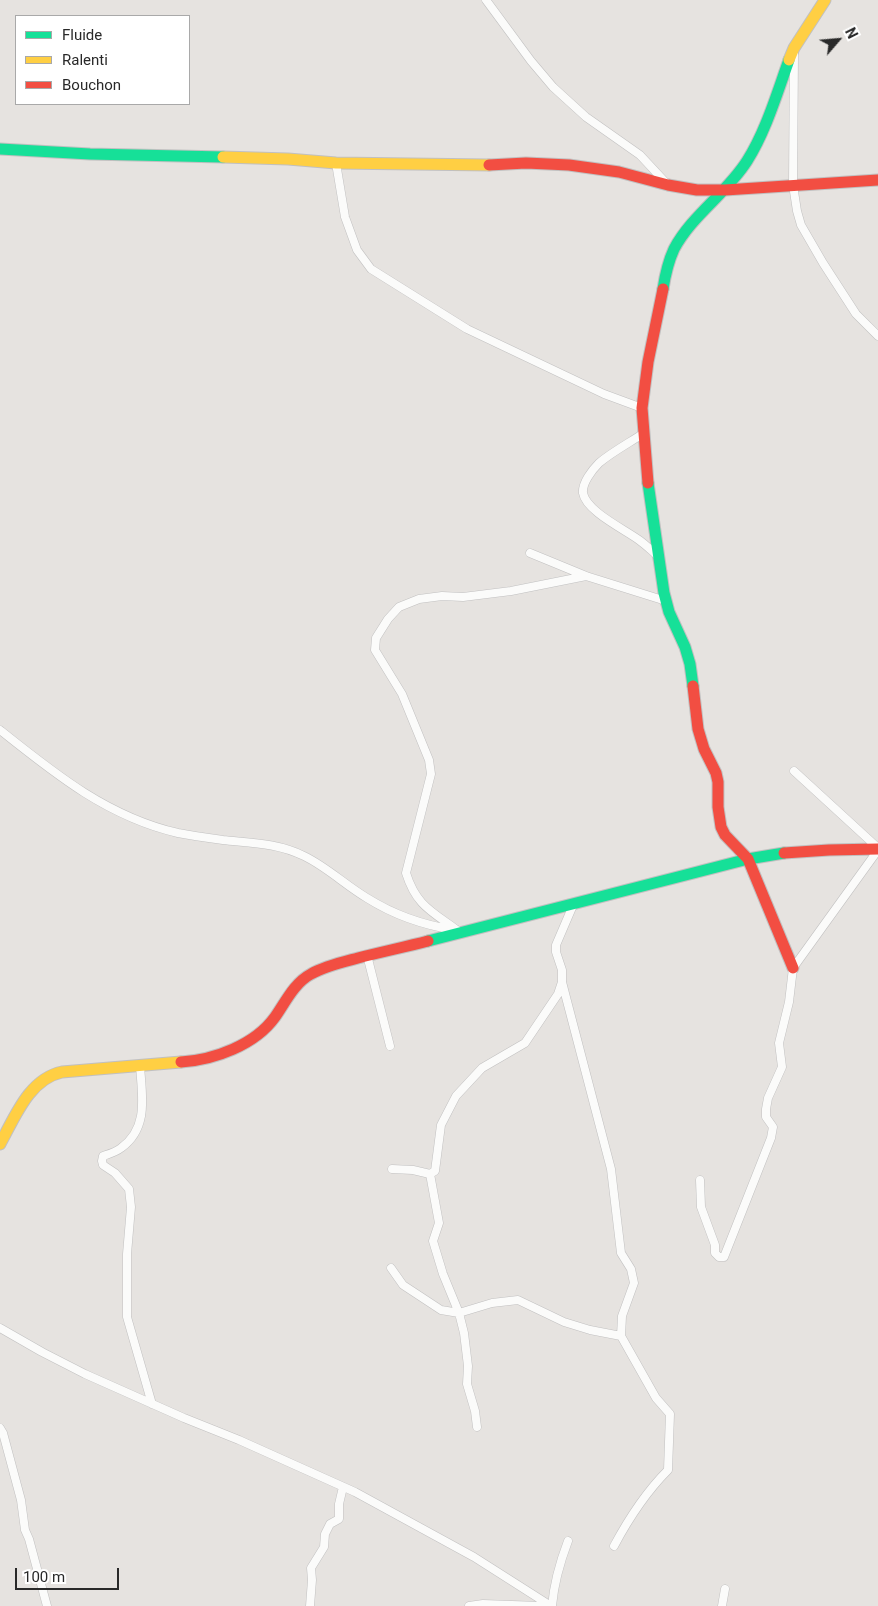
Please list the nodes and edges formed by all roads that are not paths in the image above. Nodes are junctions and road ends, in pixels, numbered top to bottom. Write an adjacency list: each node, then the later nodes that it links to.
1 (486, 0): 7 (street)
2 (825, 0): 3 (street)
3 (794, 48): 8 (street); 9 (street)
4 (0, 149): 5 (street)
5 (336, 163): 7 (street); 11 (street)
6 (878, 180): 8 (street)
7 (668, 185): 9 (street)
8 (793, 185): 9 (street); 10 (street)
9 (725, 190): 11 (street)
10 (878, 336)
11 (642, 408): 12 (street)
12 (644, 433): 14 (street); 14 (street)
13 (530, 553): 15 (street)
14 (659, 557): 16 (street)
15 (586, 576): 16 (street); 22 (street)
16 (666, 602): 20 (street)
17 (0, 730): 22 (street)
18 (794, 771): 19 (street)
19 (878, 848): 20 (street); 24 (street)
20 (748, 859): 21 (street); 24 (street)
21 (574, 903): 22 (street); 25 (street)
22 (460, 931): 23 (street)
23 (367, 955): 26 (street); 27 (street)
24 (792, 968): 31 (street)
25 (562, 982): 30 (street); 35 (street)
26 (390, 1046)
27 (140, 1066): 28 (street); 36 (street)
28 (0, 1144)
29 (392, 1169): 30 (street)
30 (430, 1174): 33 (street)
31 (700, 1180)
32 (391, 1268): 33 (street)
33 (459, 1312): 35 (street); 37 (street)
34 (0, 1328): 36 (street)
35 (621, 1336): 41 (street)
36 (152, 1404): 39 (street)
37 (477, 1427)
38 (0, 1428): 43 (street)
39 (343, 1487): 44 (street); 47 (street)
40 (568, 1541): 47 (street)
41 (614, 1546)
42 (725, 1589): 48 (street)
43 (47, 1606)
44 (310, 1606)
45 (469, 1606): 46 (street)
46 (540, 1606)
47 (552, 1606)
48 (722, 1606)

